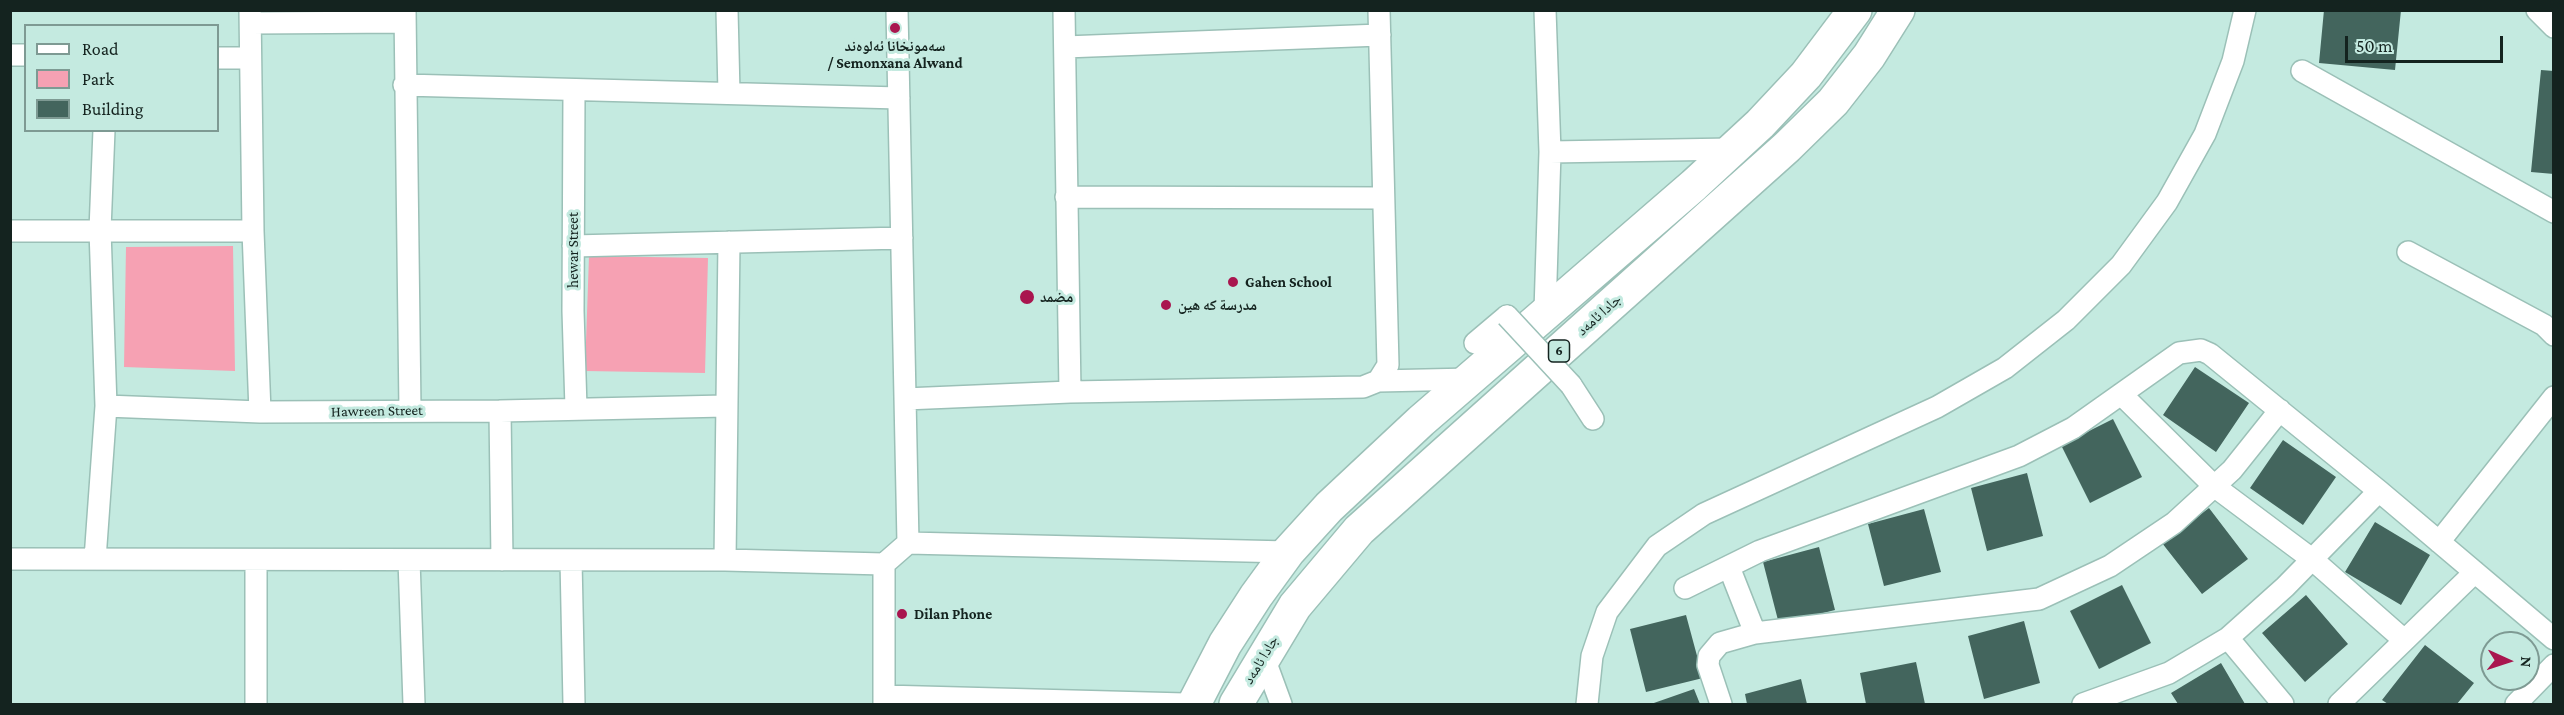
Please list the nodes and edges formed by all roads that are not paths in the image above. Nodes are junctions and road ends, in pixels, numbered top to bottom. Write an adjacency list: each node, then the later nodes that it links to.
1 (727, 10): 20 (street)
2 (897, 10): 21 (street)
3 (1064, 10): 14 (street)
4 (1379, 10): 13 (street)
5 (1545, 10): 24 (street)
6 (1855, 10): 23 (main road)
7 (1899, 10): 73 (main road, جادا ئامەد / 6)
8 (2245, 10): 83 (street)
9 (2537, 10): 12 (street)
10 (405, 16): 11 (street); 18 (street)
11 (250, 17): 16 (street)
12 (2553, 27)
13 (1380, 35): 14 (street); 26 (street)
14 (1065, 47): 25 (street)
15 (219, 58): 16 (street)
16 (250, 58): 30 (street)
17 (2302, 71): 27 (street)
18 (404, 86): 19 (street); 47 (street)
19 (574, 92): 20 (street); 33 (street, hewar Street)
20 (729, 93): 21 (street)
21 (899, 98): 31 (street)
22 (104, 132): 28 (street)
23 (1732, 149): 24 (street); 35 (main road)
24 (1551, 152): 35 (street)
25 (1066, 197): 26 (street); 40 (street)
26 (1382, 198): 39 (street)
27 (2553, 212)
28 (100, 230): 29 (street); 30 (street); 44 (street)
29 (10, 231)
30 (253, 231): 50 (street)
31 (902, 238): 32 (street); 43 (street)
32 (729, 242): 33 (street); 45 (street)
33 (573, 246): 46 (street, hewar Street)
34 (2408, 252): 36 (street)
35 (1545, 311): 38 (main road)
36 (2553, 336)
37 (1475, 343): 51 (street, bridge)
38 (1471, 380): 39 (street); 56 (main road)
39 (1378, 381): 40 (street)
40 (1070, 392): 43 (street)
41 (2121, 394): 48 (street); 52 (street); 66 (street)
42 (2553, 397): 54 (street)
43 (905, 399): 55 (street)
44 (105, 406): 50 (street, Hawreen Street); 58 (street)
45 (725, 406): 46 (street, Hawreen Street); 63 (street)
46 (576, 408): 49 (street, Hawreen Street)
47 (410, 410): 49 (street, Hawreen Street); 50 (street, Hawreen Street)
48 (2280, 410): 52 (street); 53 (street)
49 (500, 411): 61 (street)
50 (261, 412)
51 (1593, 419)
52 (2214, 486): 64 (street); 69 (street)
53 (2379, 491): 54 (street); 64 (street)
54 (2439, 542): 67 (street)
55 (908, 543): 56 (street); 65 (street)
56 (1288, 552): 80 (main road)
57 (10, 559): 58 (street)
58 (95, 559): 59 (street)
59 (256, 560): 60 (street); 76 (street)
60 (409, 560): 61 (street); 77 (street)
61 (502, 560): 62 (street)
62 (571, 560): 63 (street); 78 (street)
63 (725, 560): 65 (street)
64 (2313, 560): 70 (street); 72 (street)
65 (884, 564): 75 (street)
66 (1729, 567): 68 (street); 69 (street)
67 (2475, 572): 71 (street); 72 (street)
68 (1685, 588)
69 (1755, 633): 84 (street)
70 (2228, 638): 85 (street); 86 (street)
71 (2553, 639)
72 (2404, 640): 87 (street)
73 (1263, 655): 81 (main road, جادا ئامەد / 6); 82 (street)
74 (2553, 665): 88 (street)
75 (884, 700): 79 (street)
76 (256, 705)
77 (414, 705)
78 (574, 705)
79 (1185, 705)
80 (1194, 705)
81 (1236, 705)
82 (1281, 705)
83 (1587, 705)
84 (1721, 705)
85 (2083, 705)
86 (2283, 705)
87 (2339, 705)
88 (2516, 705)

